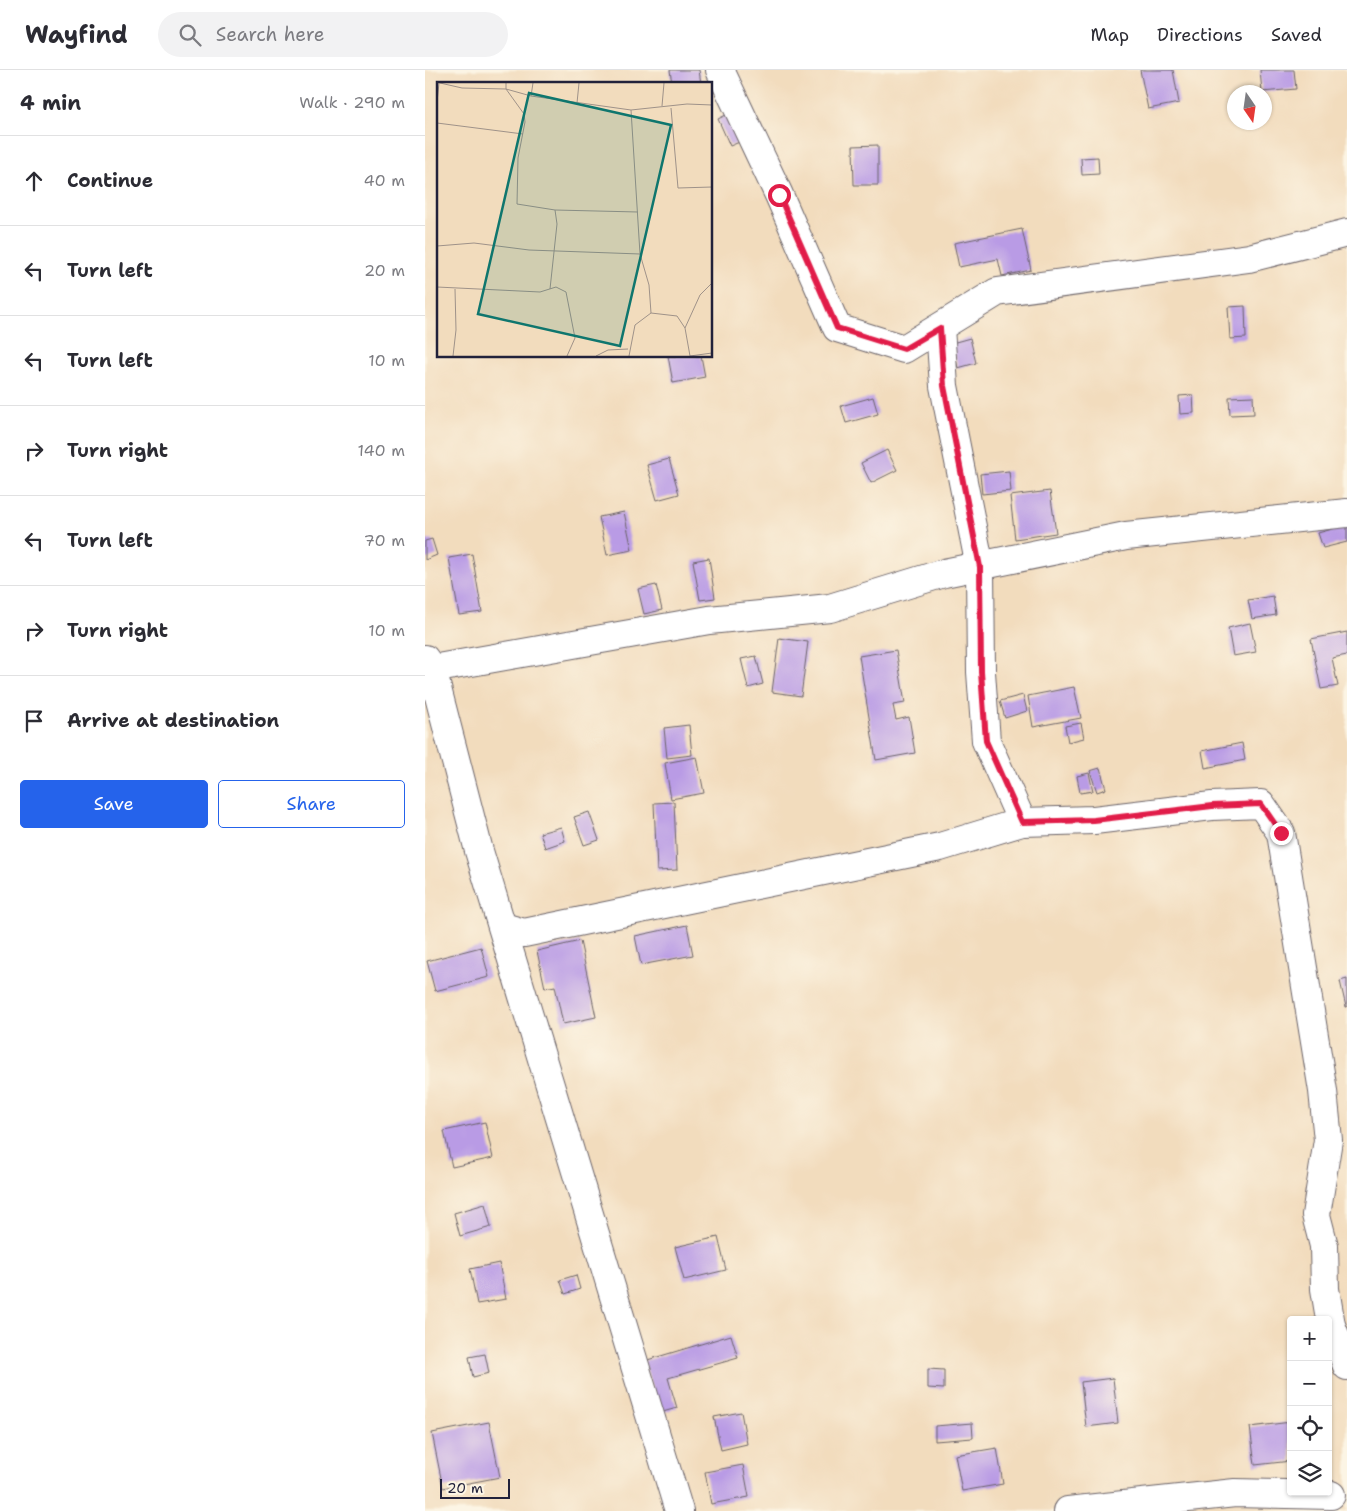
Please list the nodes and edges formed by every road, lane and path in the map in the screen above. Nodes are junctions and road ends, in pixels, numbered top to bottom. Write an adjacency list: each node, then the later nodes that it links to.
1 (720, 70): 3 (street)
2 (1347, 233): 3 (street)
3 (940, 328): 5 (street)
4 (1347, 513): 5 (street)
5 (980, 567): 6 (street); 7 (street)
6 (429, 664): 8 (street)
7 (1022, 822): 8 (street); 9 (street)
8 (503, 927): 12 (street)
9 (1336, 1245): 10 (street)
10 (1347, 1366)
11 (1337, 1500): 13 (street)
12 (679, 1511)
13 (1068, 1511)

